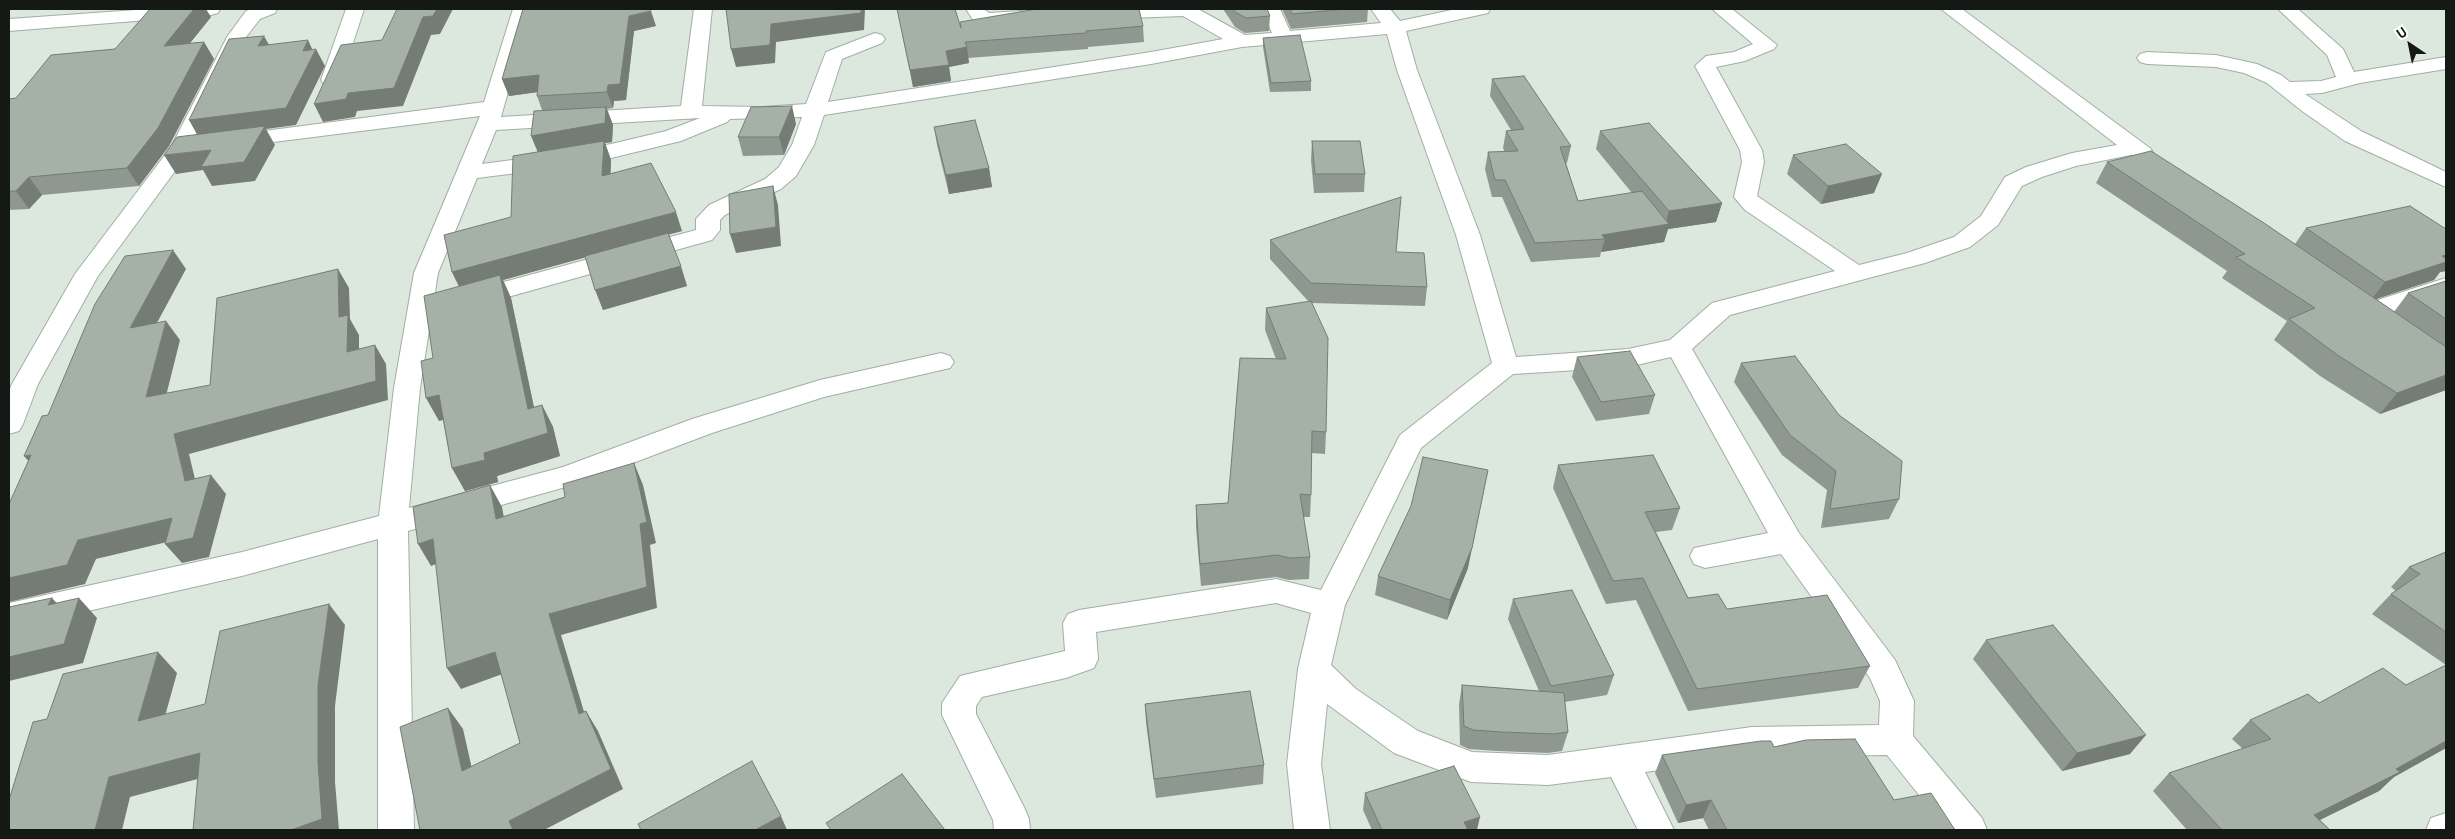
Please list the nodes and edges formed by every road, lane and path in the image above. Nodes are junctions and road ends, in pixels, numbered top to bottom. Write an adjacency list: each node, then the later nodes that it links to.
1 (211, 9): 15 (street)
2 (263, 9): 28 (street)
3 (355, 9): 25 (street)
4 (522, 9): 27 (street)
5 (703, 9): 24 (street)
6 (974, 9): 13 (street)
7 (1271, 9): 16 (street)
8 (1481, 9): 14 (street)
9 (1721, 9): 33 (street)
10 (1950, 9): 29 (street)
11 (2287, 9): 21 (street)
12 (1084, 14): 18 (street)
13 (1036, 16)
14 (1388, 19): 16 (street); 39 (street)
15 (9, 25)
16 (1283, 36): 18 (street)
17 (875, 39): 23 (street)
18 (1242, 41): 23 (street)
19 (2147, 58): 22 (street)
20 (2446, 63): 21 (street)
21 (2348, 80): 22 (street)
22 (2286, 88): 32 (street)
23 (816, 110): 26 (street); 35 (street)
24 (691, 112): 26 (street); 27 (street)
25 (315, 113): 27 (street); 28 (street)
26 (733, 113): 31 (street)
27 (490, 116): 31 (street)
28 (197, 146): 40 (street)
29 (2135, 148): 30 (street); 33 (street)
30 (2158, 165)
31 (466, 172): 35 (street)
32 (2446, 180)
33 (1854, 273): 37 (street)
34 (2446, 286): 36 (street)
35 (436, 309): 41 (street)
36 (2391, 328)
37 (1678, 347): 39 (street); 42 (street)
38 (941, 362): 41 (street)
39 (1506, 366): 44 (street)
40 (9, 424)
41 (393, 524): 45 (street); 49 (street)
42 (1788, 541): 43 (street); 47 (street)
43 (1705, 556)
44 (1329, 605): 46 (street); 50 (street)
45 (9, 616)
46 (1314, 669): 48 (street); 51 (street)
47 (1896, 740): 48 (street); 53 (street)
48 (1621, 761): 52 (street)
49 (396, 830)
50 (1012, 830)
51 (1312, 830)
52 (1656, 830)
53 (1970, 830)

